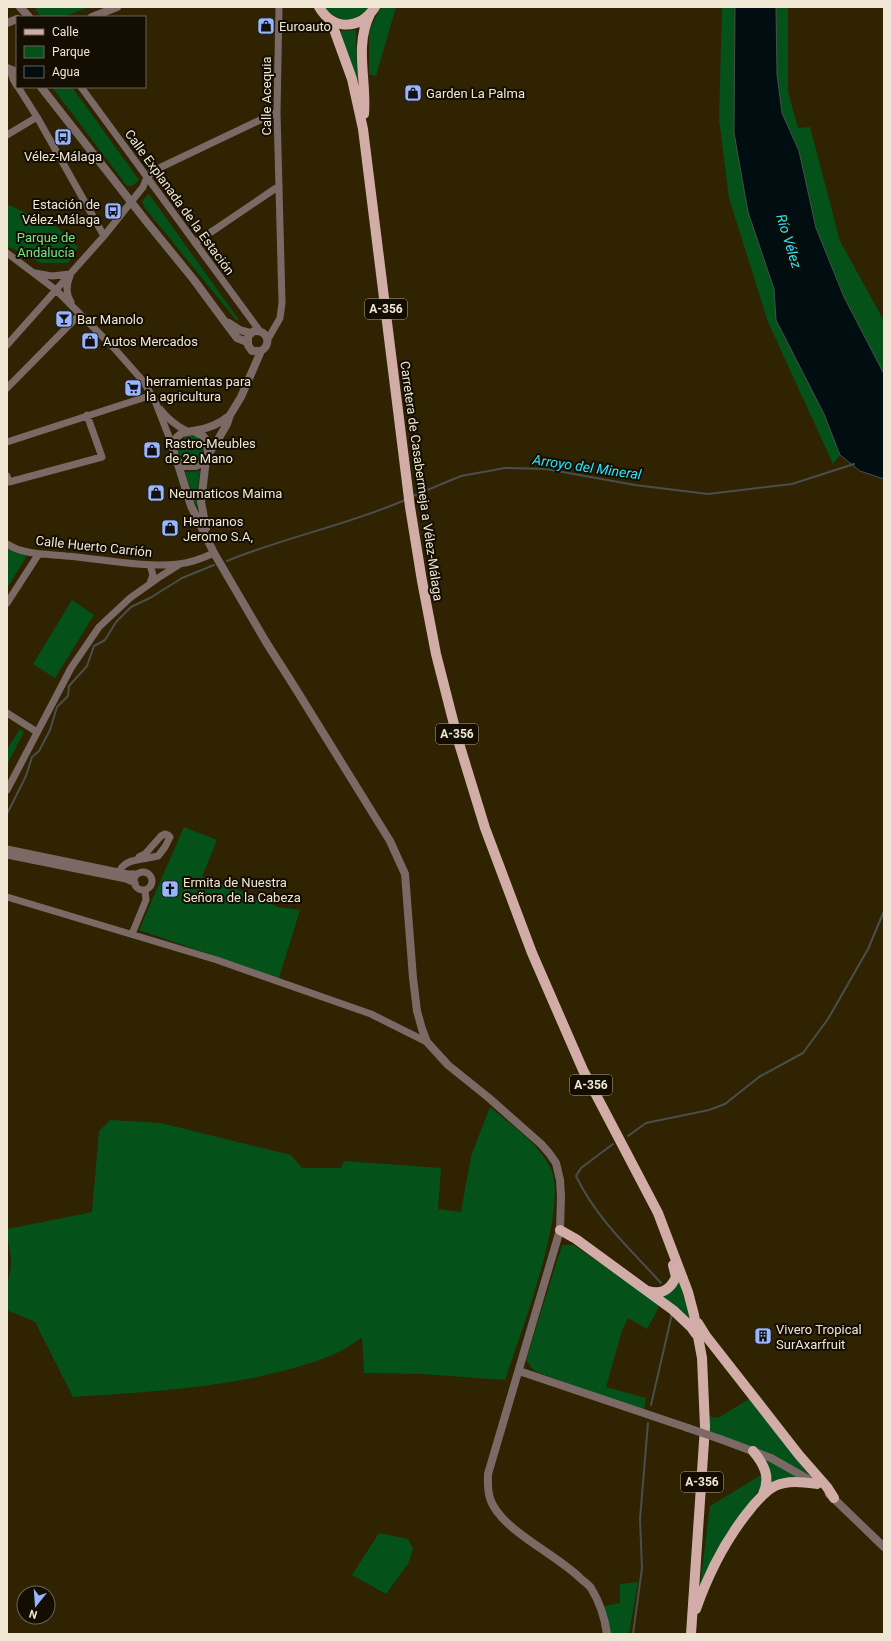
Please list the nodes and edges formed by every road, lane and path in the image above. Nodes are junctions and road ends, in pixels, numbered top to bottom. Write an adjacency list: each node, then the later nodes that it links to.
1 (20, 7): 6 (street)
2 (117, 7): 7 (street)
3 (280, 7): 16 (street, Calle Acequia)
4 (319, 7): 8 (main road, A-356)
5 (372, 11): 8 (main road, A-356); 18 (main road, Carretera de Casabermeja a Vélez-Málaga / A-356)
6 (28, 16)
7 (94, 16)
8 (331, 21): 18 (main road, Carretera de Casabermeja a Vélez-Málaga / A-356)
9 (11, 70): 10 (street)
10 (16, 84)
11 (18, 88): 17 (street)
12 (42, 88): 15 (street)
13 (48, 88): 15 (street)
14 (82, 88): 20 (street, Calle Explanada de la Estación)
15 (55, 106): 22 (street)
16 (277, 112): 20 (street); 21 (street, Calle Acequia)
17 (37, 117): 19 (street); 23 (street)
18 (363, 129): 69 (main road, Carretera de Casabermeja a Vélez-Málaga / A-356)
19 (8, 132)
20 (148, 177): 22 (street); 24 (street, Calle Explanada de la Estación)
21 (279, 186): 24 (street); 31 (street, Calle Acequia)
22 (131, 202): 23 (street); 30 (street)
23 (104, 236): 27 (street)
24 (195, 243): 32 (street, Calle Explanada de la Estación)
25 (7, 253): 26 (street)
26 (34, 273): 27 (street); 28 (street)
27 (70, 274): 28 (street); 29 (street)
28 (56, 290): 29 (street); 35 (street)
29 (77, 311): 37 (street); 38 (street)
30 (223, 317): 32 (street); 34 (street)
31 (277, 323): 32 (street); 33 (street, Calle Acequia)
32 (257, 332): 33 (street); 34 (street)
33 (268, 339): 36 (street)
34 (247, 342): 36 (street)
35 (7, 345)
36 (256, 351): 40 (street)
37 (7, 388)
38 (153, 398): 39 (street); 41 (street); 43 (street)
39 (87, 415): 42 (street); 46 (street)
40 (230, 415): 41 (street); 44 (street)
41 (190, 431): 43 (street); 44 (street)
42 (7, 442)
43 (172, 447): 45 (street)
44 (207, 456): 45 (street); 47 (street)
45 (177, 461): 47 (street)
46 (7, 476)
47 (209, 543): 49 (street)
48 (7, 544): 50 (street, Calle Huerto Carrión)
49 (214, 553): 51 (street); 67 (street)
50 (38, 555): 52 (street, Calle Huerto Carrión); 54 (street)
51 (180, 564): 52 (street, Calle Huerto Carrión); 53 (street)
52 (150, 565): 53 (street)
53 (150, 583): 56 (street)
54 (7, 603)
55 (7, 713): 56 (street)
56 (38, 732): 57 (street)
57 (7, 790)
58 (7, 849): 61 (street)
59 (7, 856): 63 (street)
60 (137, 860): 60 (street); 61 (street)
61 (119, 872): 62 (street)
62 (137, 874): 63 (street); 64 (street)
63 (135, 883): 64 (street)
64 (145, 890): 66 (street)
65 (7, 897): 66 (street)
66 (132, 934): 67 (street)
67 (427, 1042): 68 (street)
68 (560, 1230): 70 (main road); 73 (street)
69 (666, 1234): 70 (main road); 71 (main road, Carretera de Casabermeja a Vélez-Málaga / A-356)
70 (645, 1290): 72 (main road)
71 (694, 1315): 72 (main road); 77 (main road)
72 (699, 1344): 79 (main road, A-356)
73 (519, 1371): 74 (street, bridge); 80 (street)
74 (753, 1451): 75 (street); 76 (main road)
75 (817, 1484): 76 (main road); 77 (street)
76 (763, 1494): 79 (main road)
77 (834, 1498): 78 (street)
78 (884, 1547)
79 (692, 1620): 81 (main road, A-356)
80 (607, 1634)
81 (691, 1634)

